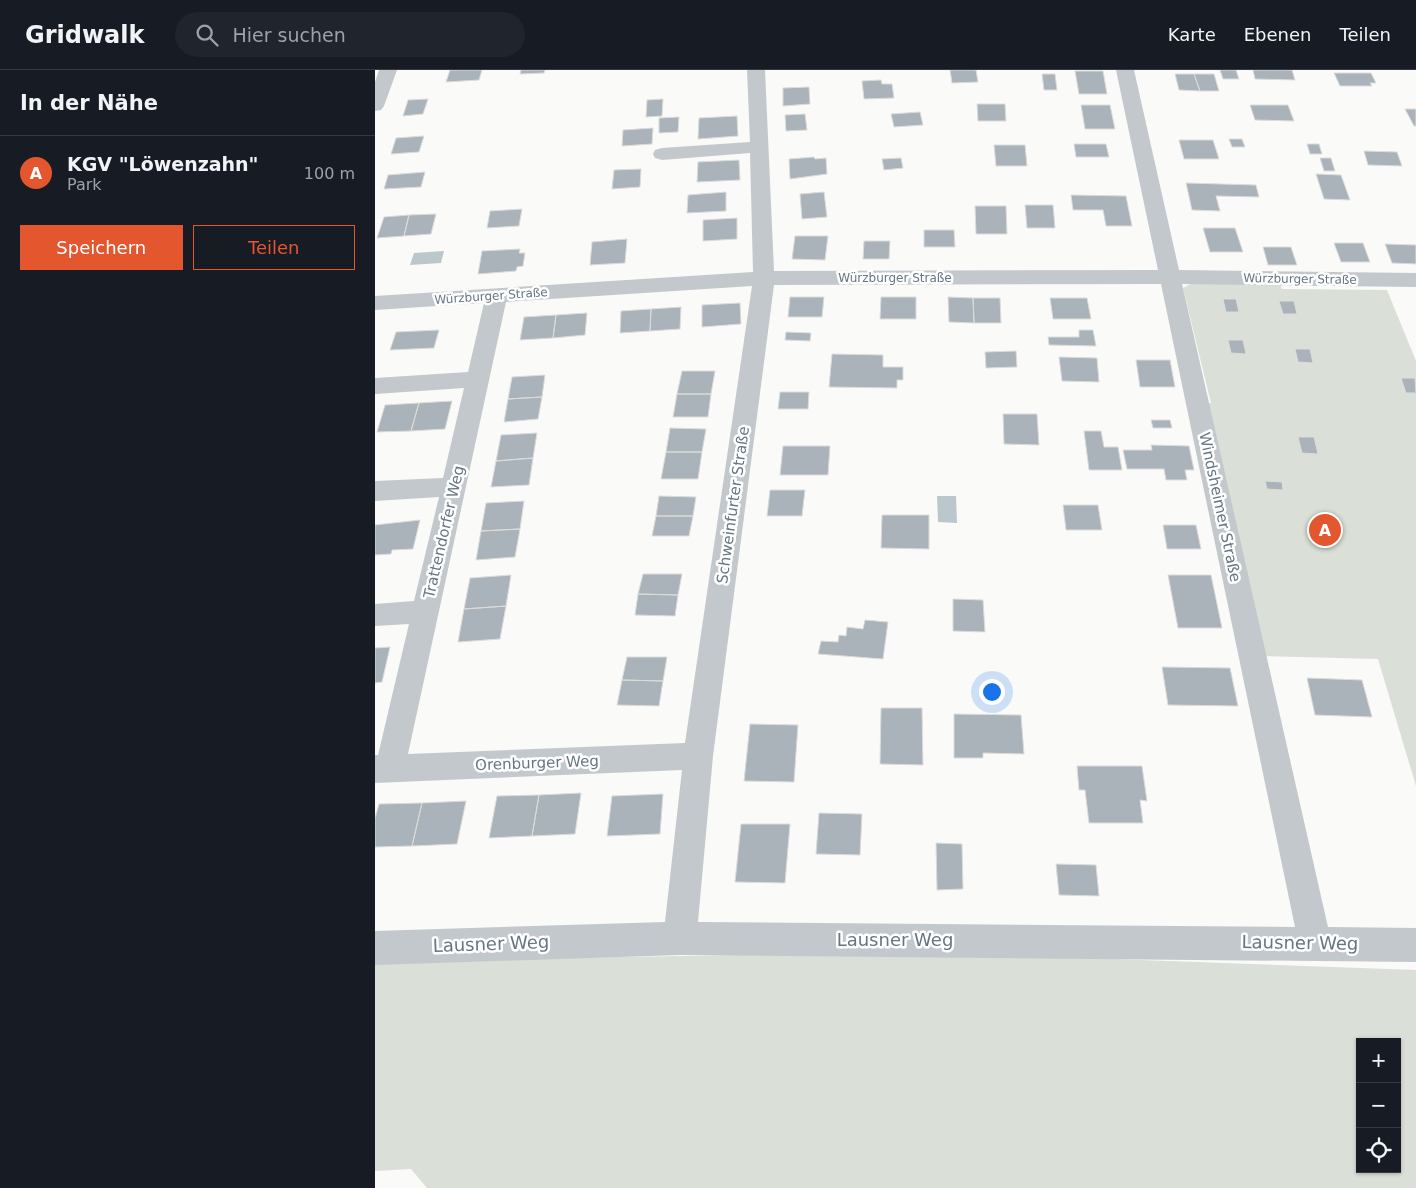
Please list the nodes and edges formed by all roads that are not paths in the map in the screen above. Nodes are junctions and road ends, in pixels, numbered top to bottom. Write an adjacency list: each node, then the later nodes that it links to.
1 (388, 70): 4 (street)
2 (756, 70): 5 (street, Schweinfurter Straße)
3 (1125, 70): 7 (street, Windsheimer Straße)
4 (375, 106)
5 (759, 147): 6 (street); 8 (street, Schweinfurter Straße)
6 (662, 154)
7 (1170, 277): 8 (street, Würzburger Straße); 9 (street, Würzburger Straße); 21 (street, Windsheimer Straße)
8 (764, 278): 10 (street, Würzburger Straße); 18 (street, Schweinfurter Straße)
9 (1416, 280)
10 (497, 295): 11 (street, Würzburger Straße); 12 (street, Trattendorfer Weg)
11 (375, 303)
12 (478, 379): 13 (street); 14 (street, Trattendorfer Weg)
13 (375, 386)
14 (454, 487): 15 (street); 16 (street, Trattendorfer Weg)
15 (375, 491)
16 (425, 611): 17 (street); 19 (street, Trattendorfer Weg)
17 (375, 615)
18 (698, 756): 19 (street, Orenburger Weg); 20 (street, Schweinfurter Straße)
19 (382, 769)
20 (680, 938): 21 (street, Lausner Weg); 23 (street, Lausner Weg)
21 (1315, 944): 22 (street, Lausner Weg)
22 (1416, 945)
23 (375, 948)

